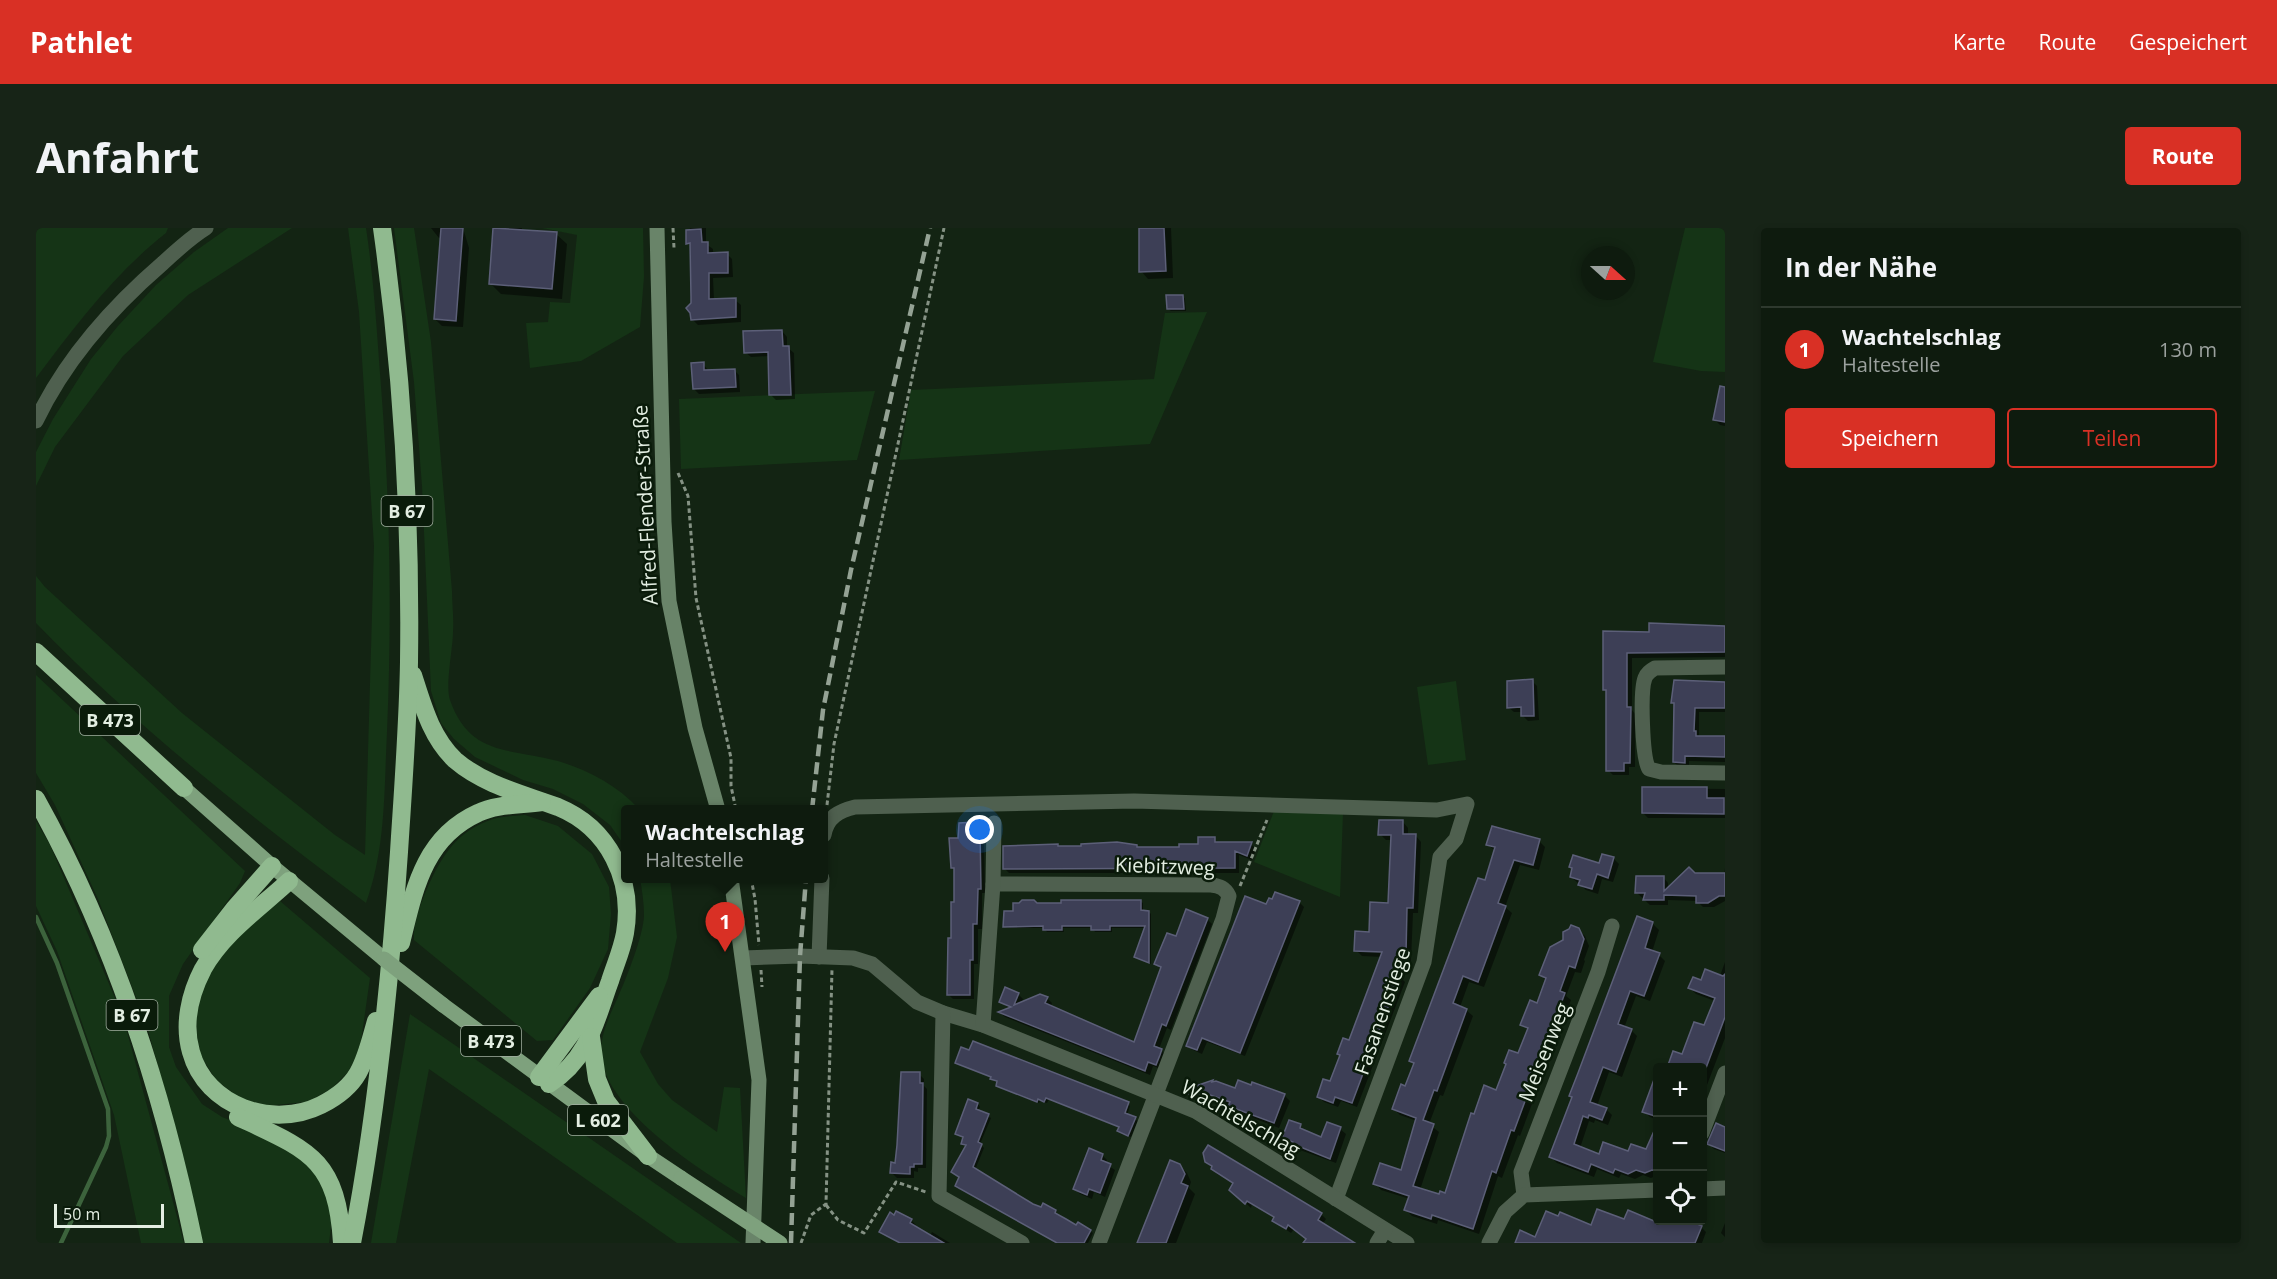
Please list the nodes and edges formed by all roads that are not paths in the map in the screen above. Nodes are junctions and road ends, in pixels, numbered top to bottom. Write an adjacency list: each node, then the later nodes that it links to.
1 (206, 228): 4 (street)
2 (382, 228): 7 (highway, B 67)
3 (657, 228): 13 (street, Alfred-Flender-Straße)
4 (191, 232): 5 (street)
5 (36, 421)
6 (36, 652): 10 (highway, B 473)
7 (409, 664): 12 (highway); 26 (highway, B 67)
8 (1725, 667): 9 (street)
9 (1725, 773)
10 (184, 788): 16 (main road, B 473)
11 (36, 799): 42 (highway, B 67)
12 (542, 802): 17 (highway); 26 (highway)
13 (717, 805)
14 (994, 823): 22 (street)
15 (828, 826): 40 (street, Fasanenstiege)
16 (272, 866): 18 (main road, B 473); 43 (highway)
17 (621, 870)
18 (289, 881): 26 (highway); 32 (main road, B 473, bridge)
19 (624, 883): 27 (highway)
20 (732, 883): 25 (street)
21 (822, 883): 24 (street)
22 (993, 884): 29 (street); 33 (street, Kiebitzweg)
23 (1612, 926): 39 (street, Meisenweg)
24 (826, 957): 25 (street, Wachtelschlag); 28 (street, Wachtelschlag)
25 (744, 958): 45 (street)
26 (390, 976): 44 (highway, B 67)
27 (610, 980): 30 (highway); 32 (highway)
28 (943, 1013): 29 (street, Wachtelschlag); 47 (street)
29 (983, 1025): 33 (street, Wachtelschlag)
30 (591, 1037): 32 (highway); 35 (highway)
31 (1725, 1073): 34 (street)
32 (544, 1080): 35 (main road, L 602)
33 (1156, 1095): 40 (street, Wachtelschlag); 48 (street, Kiebitzweg)
34 (1707, 1120)
35 (648, 1156): 46 (main road, L 602, bridge)
36 (1725, 1188): 37 (street)
37 (1707, 1189)
38 (1653, 1190): 39 (street)
39 (1524, 1195): 50 (street)
40 (1336, 1199): 41 (street, Wachtelschlag)
41 (1381, 1237): 49 (street, Wachtelschlag)
42 (194, 1243)
43 (342, 1243)
44 (352, 1243)
45 (753, 1243)
46 (780, 1243)
47 (1022, 1243)
48 (1099, 1243)
49 (1407, 1243)
50 (1489, 1243)

